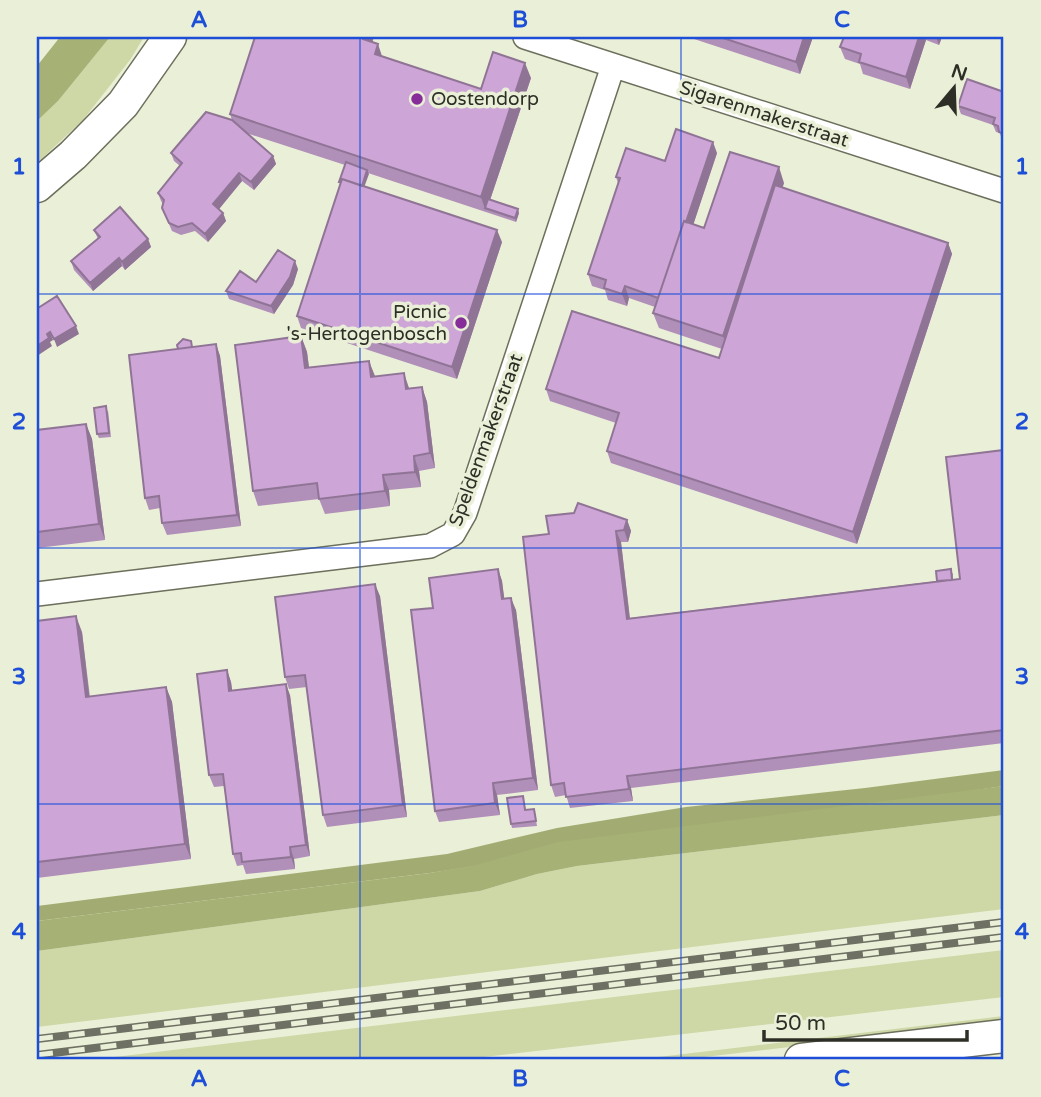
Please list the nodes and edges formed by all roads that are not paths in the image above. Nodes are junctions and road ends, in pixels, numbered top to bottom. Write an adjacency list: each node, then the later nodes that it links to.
1 (170, 37): 4 (main road)
2 (525, 37): 3 (street, Sigarenmakerstraat)
3 (613, 66): 5 (street, Sigarenmakerstraat); 6 (street, Speldenmakerstraat)
4 (37, 186)
5 (1004, 191)
6 (37, 594)
7 (1004, 1036): 8 (main road)
8 (801, 1060)

